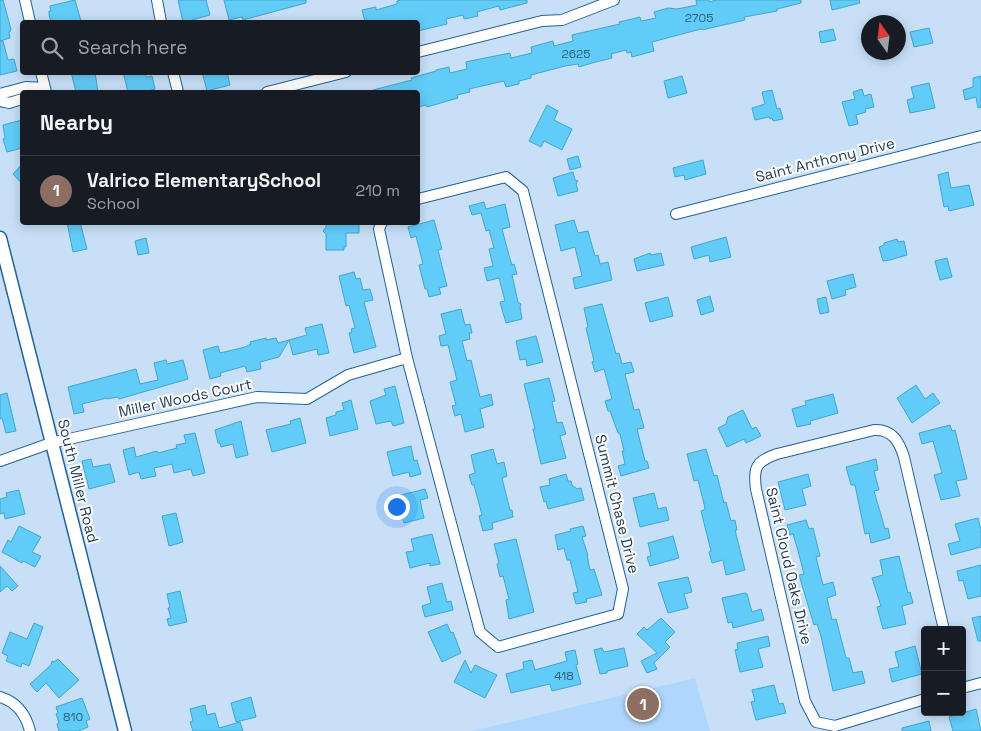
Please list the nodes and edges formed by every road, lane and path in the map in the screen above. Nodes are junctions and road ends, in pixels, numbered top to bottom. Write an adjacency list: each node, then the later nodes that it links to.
1 (25, 0): 4 (street)
2 (157, 0): 5 (street)
3 (614, 0): 6 (street)
4 (30, 20)
5 (162, 20)
6 (420, 52)
7 (41, 75): 11 (street)
8 (174, 75): 12 (street)
9 (334, 75): 13 (street)
10 (39, 90): 14 (street)
11 (43, 90)
12 (178, 90)
13 (274, 90)
14 (0, 94)
15 (20, 99): 16 (street)
16 (5, 102): 17 (street)
17 (0, 108)
18 (981, 136): 20 (street, Saint Anthony Drive)
19 (420, 198): 23 (street, Summit Chase Drive)
20 (676, 214)
21 (381, 225): 23 (street, Summit Chase Drive)
22 (0, 238): 24 (street, South Miller Road)
23 (407, 358): 24 (street, Miller Woods Court)
24 (51, 443): 25 (street, Miller Woods Court); 32 (street, South Miller Road)
25 (0, 461)
26 (943, 626): 30 (street, Saint Cloud Oaks Drive)
27 (981, 683): 28 (street)
28 (966, 687)
29 (0, 697): 31 (street)
30 (921, 700)
31 (30, 731)
32 (125, 731)

